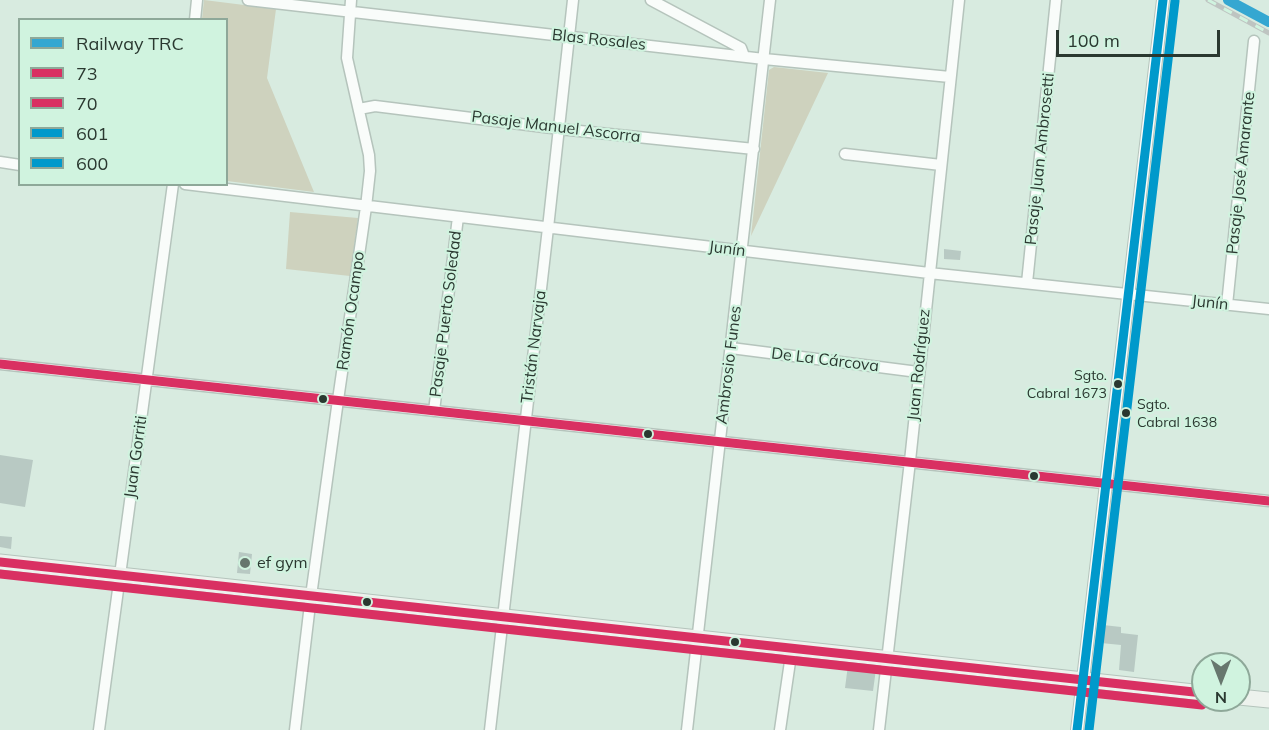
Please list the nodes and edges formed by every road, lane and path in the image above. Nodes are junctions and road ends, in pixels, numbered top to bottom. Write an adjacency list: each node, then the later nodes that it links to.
1 (197, 0): 10 (street)
2 (248, 0): 9 (street, Blas Rosales)
3 (573, 0): 11 (street, Tristán Narvaja)
4 (651, 0): 13 (street)
5 (770, 0): 14 (street, Ambrosio Funes)
6 (959, 0): 15 (street, Juan Rodríguez)
7 (1056, 0): 30 (street, Pasaje Juan Ambrosetti)
8 (1162, 0): 31 (street)
9 (350, 6): 11 (street, Blas Rosales); 16 (street, Ramón Ocampo)
10 (195, 18)
11 (569, 37): 13 (street, Blas Rosales); 17 (street, Tristán Narvaja)
12 (1254, 41): 32 (street, Pasaje José Amarante)
13 (744, 56): 14 (street, Blas Rosales)
14 (764, 58): 15 (street, Blas Rosales); 18 (street, Ambrosio Funes)
15 (950, 77): 22 (street, Juan Rodríguez)
16 (358, 109): 17 (street, Pasaje Manuel Ascorra); 25 (street, Ramón Ocampo)
17 (560, 129): 18 (street, Pasaje Manuel Ascorra); 27 (street, Tristán Narvaja)
18 (754, 149): 28 (street, Ambrosio Funes)
19 (845, 154): 22 (street)
20 (0, 162): 21 (street)
21 (18, 165)
22 (940, 165): 29 (street, Juan Rodríguez)
23 (172, 186): 37 (street, Juan Gorriti)
24 (200, 186): 25 (street, Junín)
25 (366, 207): 26 (street, Junín); 38 (street, Ramón Ocampo)
26 (458, 217): 27 (street, Junín); 39 (street, Pasaje Puerto Soledad)
27 (548, 228): 28 (street, Junín); 40 (street, Tristán Narvaja)
28 (742, 251): 29 (street, Junín); 34 (street, Ambrosio Funes)
29 (929, 273): 30 (street, Junín); 36 (street, Juan Rodríguez)
30 (1027, 283): 31 (street, Junín)
31 (1128, 294): 32 (street, Junín); 43 (street)
32 (1227, 305): 33 (street, Junín)
33 (1269, 309)
34 (731, 348): 36 (street, De La Cárcova); 41 (street, Ambrosio Funes)
35 (0, 363): 37 (street)
36 (918, 372): 42 (street, Juan Rodríguez)
37 (147, 380): 38 (street); 46 (street, Juan Gorriti)
38 (338, 400): 39 (street); 47 (street, Ramón Ocampo)
39 (434, 411): 40 (street)
40 (525, 420): 41 (street); 48 (street, Tristán Narvaja)
41 (719, 441): 42 (street); 49 (street, Ambrosio Funes)
42 (910, 461): 43 (street); 51 (street, Juan Rodríguez)
43 (1106, 483): 44 (street); 52 (street)
44 (1269, 501)
45 (0, 562): 46 (main road)
46 (120, 575): 47 (main road); 56 (street, Juan Gorriti)
47 (311, 596): 48 (main road); 57 (street, Ramón Ocampo)
48 (503, 617): 49 (main road); 58 (street, Tristán Narvaja)
49 (698, 638): 50 (main road); 59 (street, Ambrosio Funes)
50 (792, 648): 51 (main road); 60 (street)
51 (887, 659): 52 (main road); 61 (street, Juan Rodríguez)
52 (1082, 681): 53 (main road); 62 (street)
53 (1191, 692)
54 (1251, 698): 55 (main road)
55 (1269, 700)
56 (99, 730)
57 (295, 730)
58 (490, 730)
59 (687, 730)
60 (780, 730)
61 (879, 730)
62 (1077, 730)

